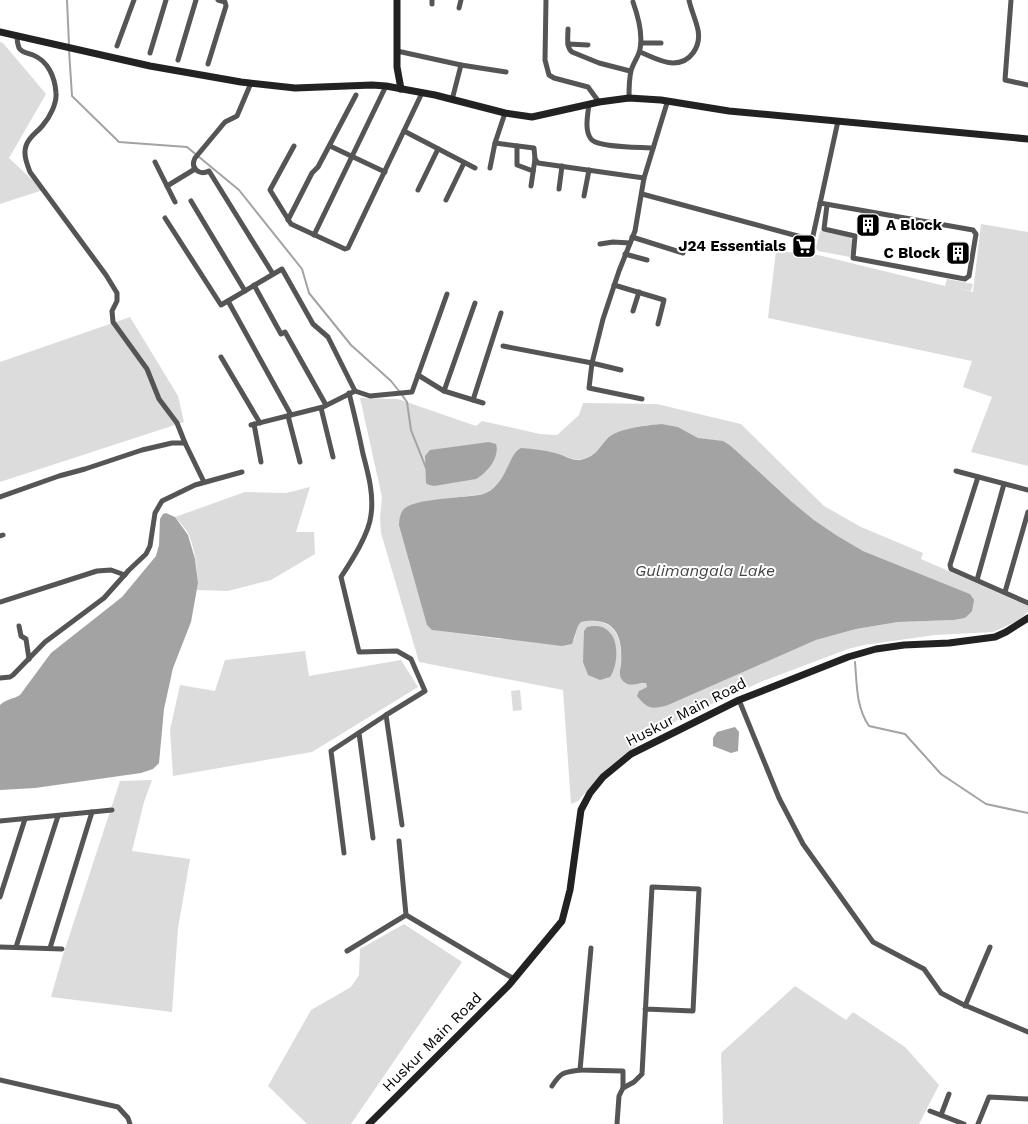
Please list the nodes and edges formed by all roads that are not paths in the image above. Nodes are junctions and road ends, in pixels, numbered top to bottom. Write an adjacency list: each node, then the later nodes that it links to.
1 (134, 0): 19 (street)
2 (166, 0): 22 (street)
3 (196, 0): 23 (street)
4 (218, 0): 24 (street)
5 (397, 0): 20 (street)
6 (461, 0): 11 (street)
7 (546, 0): 36 (street)
8 (689, 0): 21 (street)
9 (1011, 0): 30 (street)
10 (633, 2): 15 (street)
11 (459, 8)
12 (568, 29): 17 (street)
13 (0, 32): 14 (street)
14 (17, 37): 28 (street); 109 (street)
15 (640, 43): 16 (street); 21 (street)
16 (661, 43)
17 (568, 44): 18 (street); 26 (street)
18 (588, 45)
19 (117, 46)
20 (397, 50): 25 (street); 31 (street)
21 (640, 52): 26 (street)
22 (150, 53)
23 (178, 60)
24 (208, 64)
25 (461, 65): 27 (street); 35 (street)
26 (630, 71): 34 (street)
27 (506, 72)
28 (251, 83): 29 (street); 56 (street)
29 (386, 86): 31 (street); 49 (street)
30 (1028, 86)
31 (401, 89): 32 (street)
32 (422, 93): 35 (street); 41 (street)
33 (356, 95): 45 (street)
34 (629, 98): 36 (street); 37 (street)
35 (452, 100): 39 (street)
36 (599, 102): 38 (street)
37 (667, 103): 40 (street); 47 (street)
38 (589, 104): 39 (street); 47 (street)
39 (505, 114): 43 (street)
40 (838, 121): 42 (street); 70 (street)
41 (404, 131): 48 (street); 59 (street)
42 (1028, 140)
43 (495, 143): 46 (street); 55 (street)
44 (294, 146): 75 (street)
45 (330, 146): 49 (street); 75 (street)
46 (517, 146): 50 (street); 58 (street)
47 (653, 148): 60 (street)
48 (438, 149): 52 (street); 64 (street)
49 (352, 156): 59 (street); 76 (street)
50 (535, 159): 53 (street); 58 (street)
51 (155, 162): 61 (street)
52 (464, 162): 54 (street); 67 (street)
53 (562, 166): 57 (street); 63 (street)
54 (475, 168)
55 (490, 168)
56 (195, 169): 61 (street); 84 (street)
57 (589, 170): 60 (street); 66 (street)
58 (533, 171): 62 (street)
59 (385, 172): 76 (street)
60 (644, 178): 65 (street)
61 (167, 186): 69 (street)
62 (531, 186)
63 (559, 189)
64 (418, 190)
65 (642, 194): 77 (street); 78 (street)
66 (584, 196)
67 (446, 200)
68 (190, 201): 87 (street)
69 (175, 202)
70 (820, 203): 71 (street); 72 (street)
71 (827, 204): 73 (street); 73 (street)
72 (818, 211): 73 (street); 80 (street)
73 (826, 212)
74 (165, 218): 90 (street)
75 (288, 220): 76 (street)
76 (314, 235)
77 (805, 238)
78 (631, 240): 79 (street); 81 (street); 82 (street)
79 (600, 244)
80 (811, 245)
81 (683, 253)
82 (625, 254): 83 (street); 86 (street)
83 (647, 260)
84 (273, 274): 85 (street); 100 (street)
85 (254, 285): 87 (street); 106 (street)
86 (614, 285): 88 (street); 97 (street)
87 (245, 291): 90 (street)
88 (638, 292): 92 (street); 94 (street)
89 (447, 294): 99 (street)
90 (228, 300): 107 (street)
91 (475, 303): 101 (street)
92 (633, 310)
93 (502, 313): 104 (street)
94 (658, 324)
95 (503, 346): 97 (street)
96 (221, 357): 108 (street)
97 (592, 363): 98 (street); 103 (street)
98 (621, 370)
99 (418, 375): 100 (street); 101 (street)
100 (355, 390): 102 (street)
101 (444, 390): 104 (street)
102 (350, 393): 106 (street); 131 (street)
103 (642, 399)
104 (474, 400): 105 (street)
105 (483, 403)
106 (323, 406): 107 (street); 110 (street)
107 (289, 415): 108 (street); 112 (street)
108 (255, 424): 111 (street)
109 (185, 443): 116 (street); 119 (street)
110 (333, 457)
111 (261, 462)
112 (300, 462)
113 (956, 471): 115 (street)
114 (242, 472): 116 (street)
115 (978, 477): 117 (street); 122 (street)
116 (204, 482): 121 (street)
117 (1004, 484): 118 (street); 122 (street)
118 (1028, 490)
119 (0, 497)
120 (1028, 512): 123 (street)
121 (125, 575): 124 (street); 128 (street)
122 (977, 580): 123 (street)
123 (1005, 592): 125 (street)
124 (0, 602)
125 (1028, 603)
126 (1028, 618): 130 (street, Huskur Main Road)
127 (19, 626): 128 (street)
128 (29, 659): 129 (street)
129 (0, 678)
130 (740, 700): 151 (street, Huskur Main Road); 152 (street)
131 (386, 714): 132 (street); 138 (street)
132 (359, 732): 139 (street); 141 (street)
133 (112, 810): 134 (street)
134 (92, 812): 135 (street); 147 (street)
135 (58, 816): 136 (street); 145 (street)
136 (25, 819): 137 (street); 142 (street)
137 (0, 821)
138 (402, 825)
139 (373, 838)
140 (399, 841): 143 (street)
141 (344, 853)
142 (0, 897)
143 (406, 915): 150 (street); 151 (street)
144 (0, 947): 145 (street)
145 (16, 947): 147 (street)
146 (990, 947): 152 (street)
147 (50, 948): 149 (street)
148 (591, 948): 155 (street)
149 (62, 949)
150 (347, 951)
151 (514, 980): 164 (street, Huskur Main Road)
152 (965, 1006): 154 (street)
153 (645, 1009): 153 (street); 158 (street)
154 (1028, 1032)
155 (580, 1070): 157 (street); 158 (street)
156 (0, 1080): 163 (street)
157 (552, 1086)
158 (623, 1088): 165 (street)
159 (949, 1094): 162 (street)
160 (1028, 1099): 167 (street)
161 (930, 1111): 162 (street)
162 (941, 1115): 166 (street)
163 (130, 1124)
164 (369, 1124)
165 (617, 1124)
166 (964, 1124)
167 (978, 1124)

